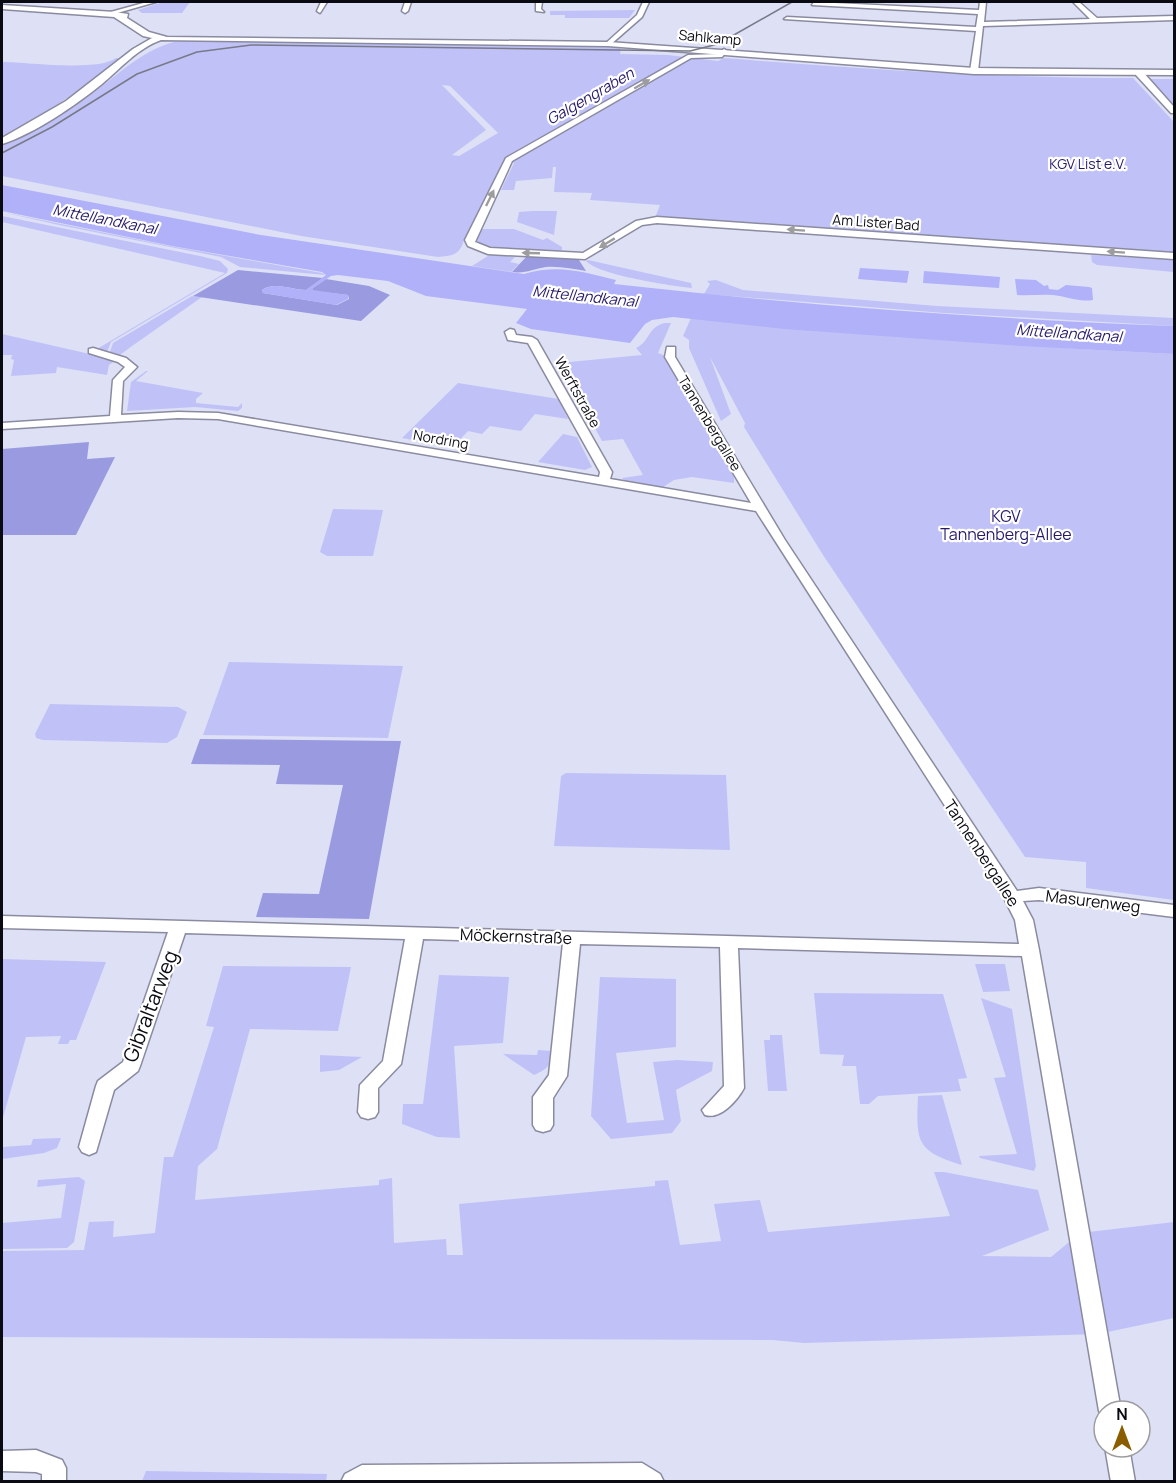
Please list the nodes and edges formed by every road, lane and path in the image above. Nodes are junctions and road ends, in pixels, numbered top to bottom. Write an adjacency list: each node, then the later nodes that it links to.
1 (153, 2): 14 (street)
2 (324, 2): 10 (street)
3 (408, 2): 11 (street)
4 (539, 2): 12 (street)
5 (646, 2): 22 (street)
6 (983, 2): 13 (street)
7 (1076, 2): 17 (street)
8 (814, 4): 13 (street)
9 (2, 7): 14 (street, Sahlkamp)
10 (320, 11)
11 (405, 11)
12 (542, 11)
13 (982, 12): 18 (street)
14 (112, 14): 19 (street, Sahlkamp)
15 (787, 19): 18 (street)
16 (1172, 19): 17 (street)
17 (1095, 21): 18 (street)
18 (980, 26): 24 (street)
19 (149, 38): 20 (street); 20 (street, Sahlkamp); 21 (street, Sahlkamp); 21 (street, Sahlkamp); 28 (street)
20 (160, 38): 21 (street, Sahlkamp)
21 (189, 38): 22 (street, Sahlkamp)
22 (608, 44): 23 (street, Sahlkamp)
23 (724, 51): 24 (street, Sahlkamp); 29 (street, Am Lister Bad, one-way to 23)
24 (974, 71): 25 (street, Sahlkamp)
25 (1139, 73): 26 (street, Sahlkamp); 27 (street)
26 (1174, 73)
27 (1174, 111)
28 (2, 141)
29 (1174, 256)
30 (510, 332): 35 (street, Werftstraße)
31 (671, 349): 36 (street, Tannenbergallee)
32 (93, 351): 33 (street)
33 (115, 419): 34 (street, Nordring); 35 (street, Nordring)
34 (2, 426)
35 (603, 482): 36 (street, Nordring)
36 (760, 508): 37 (street, Tannenbergallee)
37 (1012, 897): 38 (street, Masurenweg); 44 (street, Tannenbergallee)
38 (1174, 911)
39 (2, 922): 40 (street, Möckernstraße)
40 (179, 926): 41 (street, Möckernstraße); 48 (street, Gibraltarweg)
41 (415, 933): 42 (street, Möckernstraße); 46 (street)
42 (572, 938): 43 (street, Möckernstraße); 47 (street)
43 (729, 942): 44 (street, Möckernstraße); 45 (street)
44 (1030, 950): 49 (street, Tannenbergallee)
45 (712, 1110)
46 (368, 1112)
47 (543, 1125)
48 (89, 1147)
49 (1108, 1399)
50 (1119, 1459): 55 (street)
51 (2, 1461): 52 (street)
52 (54, 1475)
53 (353, 1482): 54 (street)
54 (652, 1482)
55 (1123, 1482)

